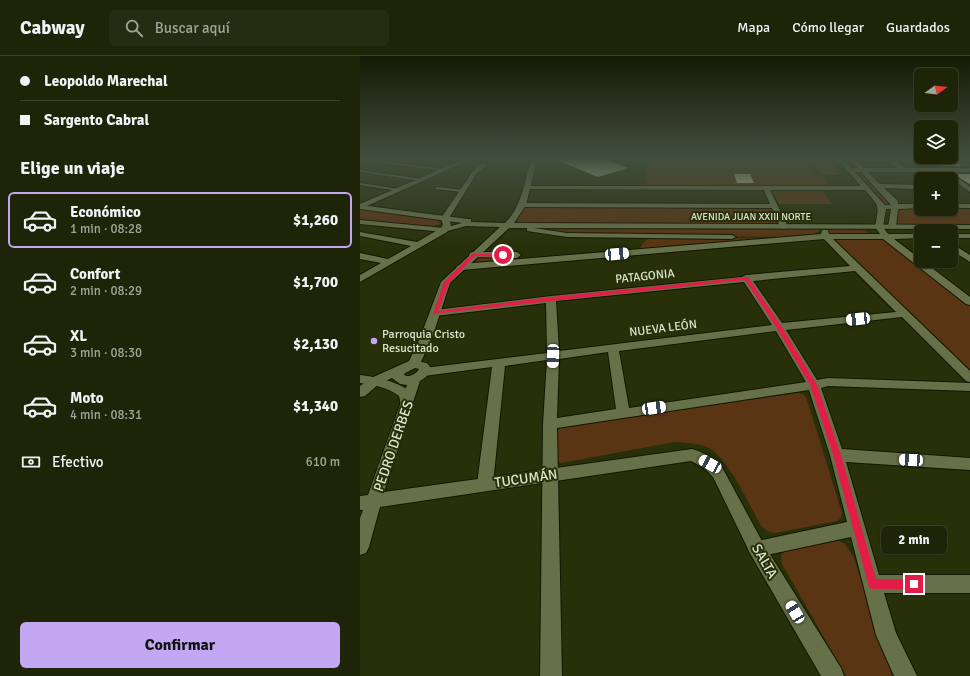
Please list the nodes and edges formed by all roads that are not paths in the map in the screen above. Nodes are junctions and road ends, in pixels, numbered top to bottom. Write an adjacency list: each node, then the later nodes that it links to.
1 (386, 188): 9 (lane)
2 (404, 188): 9 (street)
3 (437, 188): 10 (lane)
4 (464, 188): 10 (street)
5 (527, 188): 11 (street); 12 (street)
6 (766, 188): 7 (street); 11 (street); 13 (street)
7 (865, 188): 19 (street)
8 (881, 188): 14 (street)
9 (399, 190): 18 (street)
10 (462, 191): 20 (street)
11 (652, 196): 12 (street); 13 (street)
12 (522, 205): 23 (street)
13 (774, 206): 25 (street)
14 (894, 206): 15 (street); 19 (street); 26 (street)
15 (914, 206)
16 (958, 206): 17 (street)
17 (970, 206)
18 (360, 207): 20 (street, AVENIDA JUAN XXIII NORTE)
19 (882, 208): 28 (street)
20 (445, 218): 22 (street, AVENIDA JUAN XXIII NORTE); 29 (street)
21 (360, 222): 29 (street, AVENIDA JUAN XXIII NORTE)
22 (479, 224): 23 (street, AVENIDA JUAN XXIII NORTE); 29 (street, AVENIDA JUAN XXIII NORTE)
23 (507, 225): 24 (street, AVENIDA JUAN XXIII NORTE); 38 (street)
24 (531, 227): 25 (street, AVENIDA JUAN XXIII NORTE); 36 (street, AVENIDA JUAN XXIII NORTE); 38 (street, AVENIDA JUAN XXIII NORTE)
25 (784, 227): 30 (street, AVENIDA JUAN XXIII NORTE)
26 (892, 227): 27 (street, AVENIDA JUAN XXIII NORTE); 28 (street, AVENIDA JUAN XXIII NORTE)
27 (970, 227)
28 (879, 228): 30 (street, AVENIDA JUAN XXIII NORTE); 32 (street)
29 (444, 230): 39 (street)
30 (825, 232): 32 (street); 37 (street); 48 (street)
31 (360, 234): 39 (street)
32 (885, 236): 33 (street); 52 (street)
33 (914, 236)
34 (958, 236): 35 (street)
35 (970, 236)
36 (640, 237): 37 (street, AVENIDA JUAN XXIII NORTE); 41 (street)
37 (789, 238): 41 (street)
38 (492, 239): 42 (street)
39 (420, 244): 46 (street)
40 (958, 250): 45 (street)
41 (631, 253): 44 (street)
42 (473, 255): 44 (street); 47 (street)
43 (360, 256): 46 (street)
44 (590, 256): 47 (street)
45 (970, 258)
46 (389, 262): 50 (street)
47 (461, 267): 53 (street)
48 (857, 268): 49 (street, PATAGONIA); 54 (street)
49 (746, 278): 51 (street, PATAGONIA); 55 (street)
50 (360, 279)
51 (551, 299): 53 (street, PATAGONIA); 57 (street)
52 (970, 302)
53 (435, 313): 59 (street)
54 (905, 314): 55 (street, NUEVA LEÓN); 62 (street)
55 (779, 327): 56 (street, NUEVA LEÓN); 65 (street)
56 (613, 347): 57 (street, NUEVA LEÓN); 69 (street)
57 (553, 356): 58 (street, NUEVA LEÓN); 70 (street)
58 (499, 362): 61 (street, NUEVA LEÓN); 75 (street)
59 (414, 364): 60 (street); 61 (street)
60 (400, 370): 61 (street, NUEVA LEÓN); 64 (street)
61 (420, 375): 68 (street, PEDRO DERBES)
62 (970, 378)
63 (360, 379): 64 (street)
64 (375, 381): 67 (street); 68 (street)
65 (814, 385): 66 (street); 69 (street); 72 (street)
66 (970, 387)
67 (360, 392)
68 (406, 402): 76 (street, PEDRO DERBES)
69 (624, 412): 70 (street)
70 (550, 424): 74 (street)
71 (692, 455): 74 (street, TUCUMÁN); 79 (street, SALTA)
72 (837, 455): 73 (street); 77 (street)
73 (970, 464)
74 (550, 475): 75 (street, TUCUMÁN); 82 (street)
75 (484, 484): 76 (street, TUCUMÁN)
76 (366, 502): 78 (street, PEDRO DERBES)
77 (857, 528): 79 (street); 80 (street)
78 (360, 547)
79 (757, 549): 83 (street, SALTA)
80 (872, 584): 81 (street); 84 (street)
81 (970, 584)
82 (551, 676)
83 (833, 676)
84 (906, 676)

